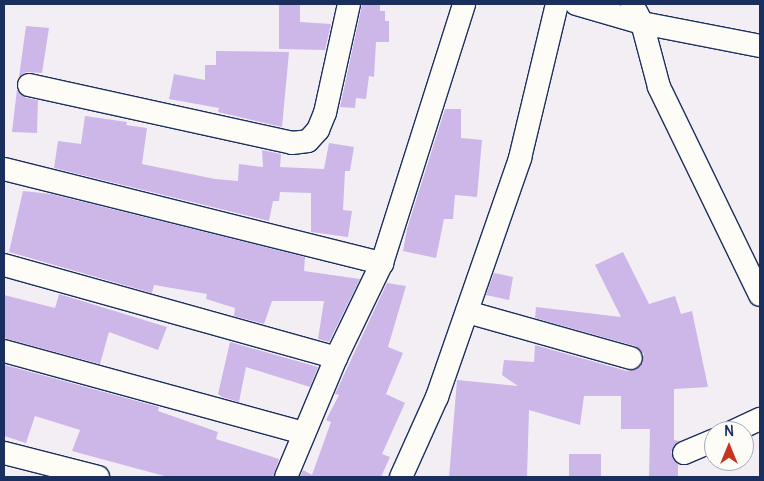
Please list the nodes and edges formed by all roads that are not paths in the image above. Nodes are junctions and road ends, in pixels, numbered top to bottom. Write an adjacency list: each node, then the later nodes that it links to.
1 (349, 4): 7 (street)
2 (464, 4): 9 (street)
3 (557, 4): 12 (street)
4 (576, 4): 5 (street)
5 (637, 13): 6 (street); 11 (street)
6 (760, 46)
7 (29, 85)
8 (4, 169): 9 (street)
9 (382, 262): 14 (street)
10 (4, 265): 14 (street)
11 (760, 295)
12 (467, 312): 15 (street); 22 (street)
13 (4, 351): 16 (street)
14 (336, 358): 16 (street)
15 (631, 358)
16 (304, 433): 21 (street)
17 (704, 444): 19 (street)
18 (4, 453): 20 (street)
19 (684, 453)
20 (98, 477)
21 (286, 477)
22 (401, 477)

